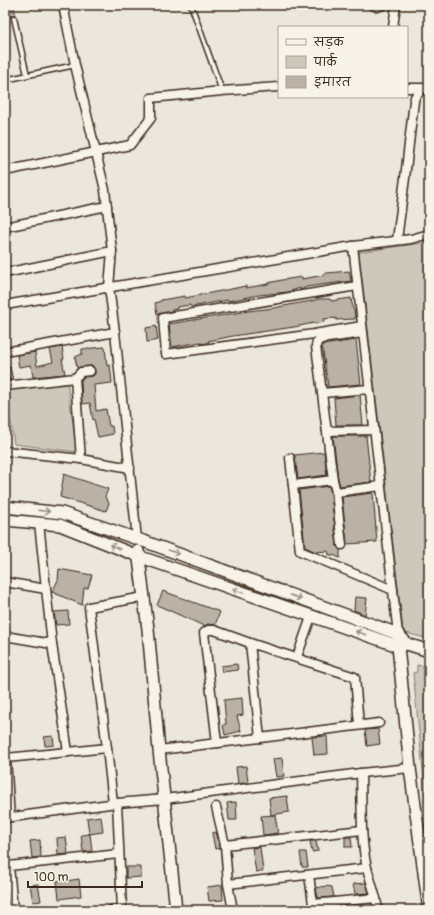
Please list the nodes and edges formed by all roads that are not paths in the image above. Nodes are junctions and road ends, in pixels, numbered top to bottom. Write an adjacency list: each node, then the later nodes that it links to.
1 (63, 5): 8 (street)
2 (191, 5): 14 (lane)
3 (373, 5): 4 (street)
4 (383, 5)
5 (396, 5): 7 (street)
6 (14, 18): 9 (lane)
7 (393, 26)
8 (75, 65): 9 (lane); 15 (street)
9 (27, 75): 10 (lane)
10 (5, 80)
11 (278, 87): 14 (street)
12 (408, 88): 13 (street)
13 (426, 88): 20 (street)
14 (222, 91): 15 (street)
15 (96, 152): 16 (street); 17 (street)
16 (5, 171)
17 (107, 206): 18 (street); 22 (street)
18 (5, 227)
19 (429, 234): 20 (street)
20 (397, 240): 21 (street)
21 (353, 246): 24 (street); 25 (street)
22 (112, 251): 23 (street); 25 (street)
23 (5, 273)
24 (357, 286): 27 (street); 27 (street)
25 (109, 287): 26 (street); 28 (street)
26 (5, 305)
27 (362, 330): 33 (street); 34 (street)
28 (116, 332): 29 (street); 41 (street)
29 (5, 352)
30 (90, 371): 31 (street)
31 (75, 378): 32 (street); 40 (street)
32 (5, 386)
33 (370, 389): 34 (street); 35 (street)
34 (322, 393): 36 (street)
35 (374, 430): 36 (street); 44 (street)
36 (327, 431): 42 (street)
37 (5, 445): 38 (street)
38 (5, 451): 40 (street)
39 (290, 458): 43 (street)
40 (81, 459): 41 (street)
41 (130, 468): 49 (street)
42 (333, 480): 43 (street); 45 (street)
43 (293, 485): 54 (street)
44 (381, 486): 45 (street); 54 (street)
45 (336, 492): 50 (street)
46 (5, 507): 49 (street, one-way to 49)
47 (5, 520): 48 (street)
48 (39, 523): 51 (street, one-way to 48); 53 (street)
49 (137, 539): 51 (street); 57 (street, one-way to 57)
50 (342, 545)
51 (138, 556): 55 (street); 56 (street, one-way to 51)
52 (5, 582): 53 (street)
53 (46, 589): 60 (street)
54 (393, 590): 57 (street)
55 (144, 597): 68 (street); 69 (street)
56 (311, 617): 61 (street, one-way to 56); 63 (street)
57 (398, 634): 61 (street)
58 (5, 636): 60 (street)
59 (250, 643): 63 (street); 66 (street); 67 (street)
60 (52, 644): 70 (street)
61 (402, 645): 62 (street); 72 (street)
62 (429, 651)
63 (297, 658): 65 (street)
64 (379, 723): 65 (street)
65 (359, 725): 66 (street)
66 (260, 738): 67 (street)
67 (218, 743): 69 (street)
68 (107, 748): 70 (street); 75 (street)
69 (159, 750): 74 (street)
70 (68, 752): 71 (street)
71 (5, 755): 77 (street)
72 (410, 768): 73 (street); 92 (street)
73 (361, 773): 74 (street); 78 (street)
74 (165, 799): 75 (street); 89 (street)
75 (115, 803): 77 (street); 80 (street)
76 (216, 808): 79 (street)
77 (7, 817)
78 (362, 830): 79 (street); 81 (street)
79 (225, 845): 83 (street)
80 (119, 854): 86 (street); 88 (street)
81 (367, 868): 82 (street); 84 (street)
82 (309, 874): 83 (street); 85 (street)
83 (228, 884): 90 (street)
84 (376, 898): 85 (street); 91 (street)
85 (313, 907)
86 (13, 910)
87 (111, 910): 88 (street)
88 (122, 910)
89 (176, 910)
90 (233, 910)
91 (378, 910)
92 (429, 910)

